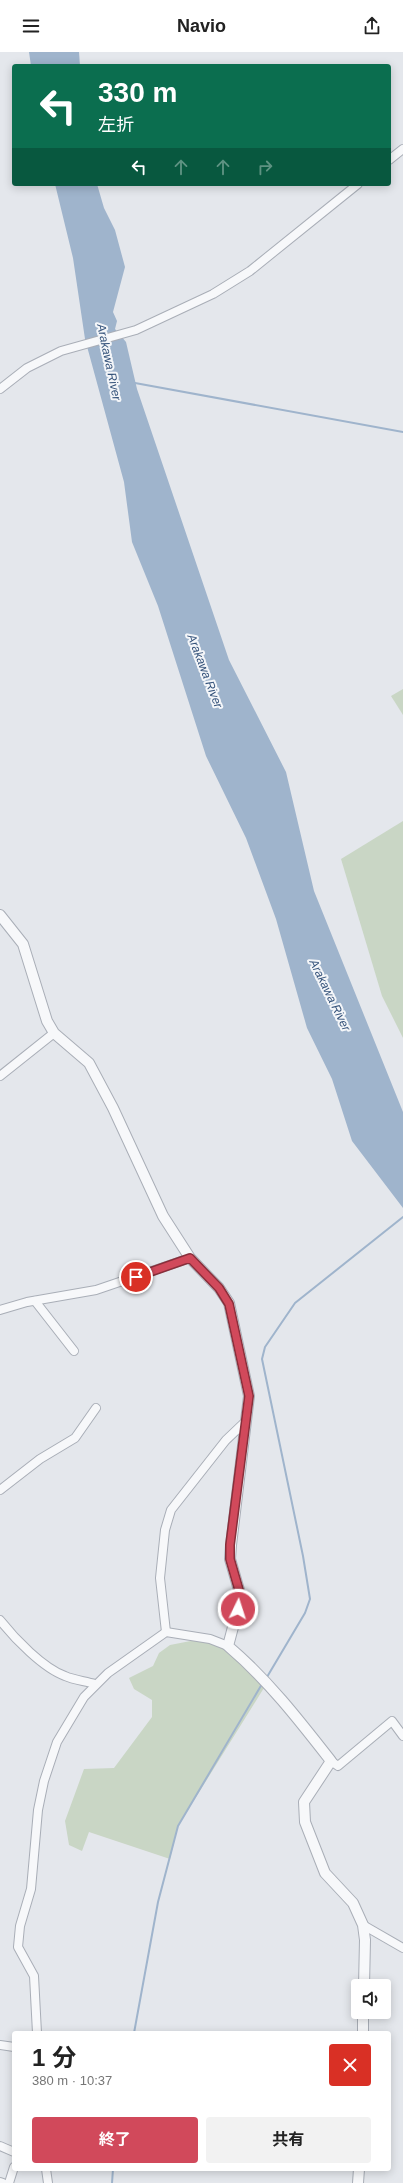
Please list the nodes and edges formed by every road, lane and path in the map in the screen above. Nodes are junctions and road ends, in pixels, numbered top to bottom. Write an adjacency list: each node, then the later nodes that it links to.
1 (403, 149): 2 (street)
2 (391, 158)
3 (356, 186): 4 (street)
4 (0, 389)
5 (0, 915): 6 (street)
6 (54, 1033): 7 (street); 8 (street)
7 (0, 1076)
8 (190, 1258): 9 (street); 13 (street)
9 (35, 1301): 10 (street); 11 (street)
10 (0, 1310)
11 (74, 1350)
12 (96, 1408): 14 (street)
13 (246, 1421): 16 (street); 17 (street)
14 (0, 1490)
15 (0, 1620): 18 (street)
16 (166, 1632): 17 (street); 18 (street)
17 (228, 1646): 20 (street)
18 (95, 1684): 25 (street)
19 (403, 1736): 20 (street)
20 (331, 1761): 21 (street)
21 (363, 1925): 22 (street); 23 (street)
22 (403, 1948)
23 (364, 1979)
24 (363, 2019): 26 (street)
25 (37, 2031)
26 (363, 2031)
27 (0, 2045): 28 (street)
28 (12, 2047)
29 (0, 2146): 30 (street)
30 (12, 2151)
31 (13, 2171): 34 (street)
32 (46, 2171): 35 (street)
33 (359, 2171): 36 (street)
34 (9, 2183)
35 (48, 2183)
36 (358, 2183)

